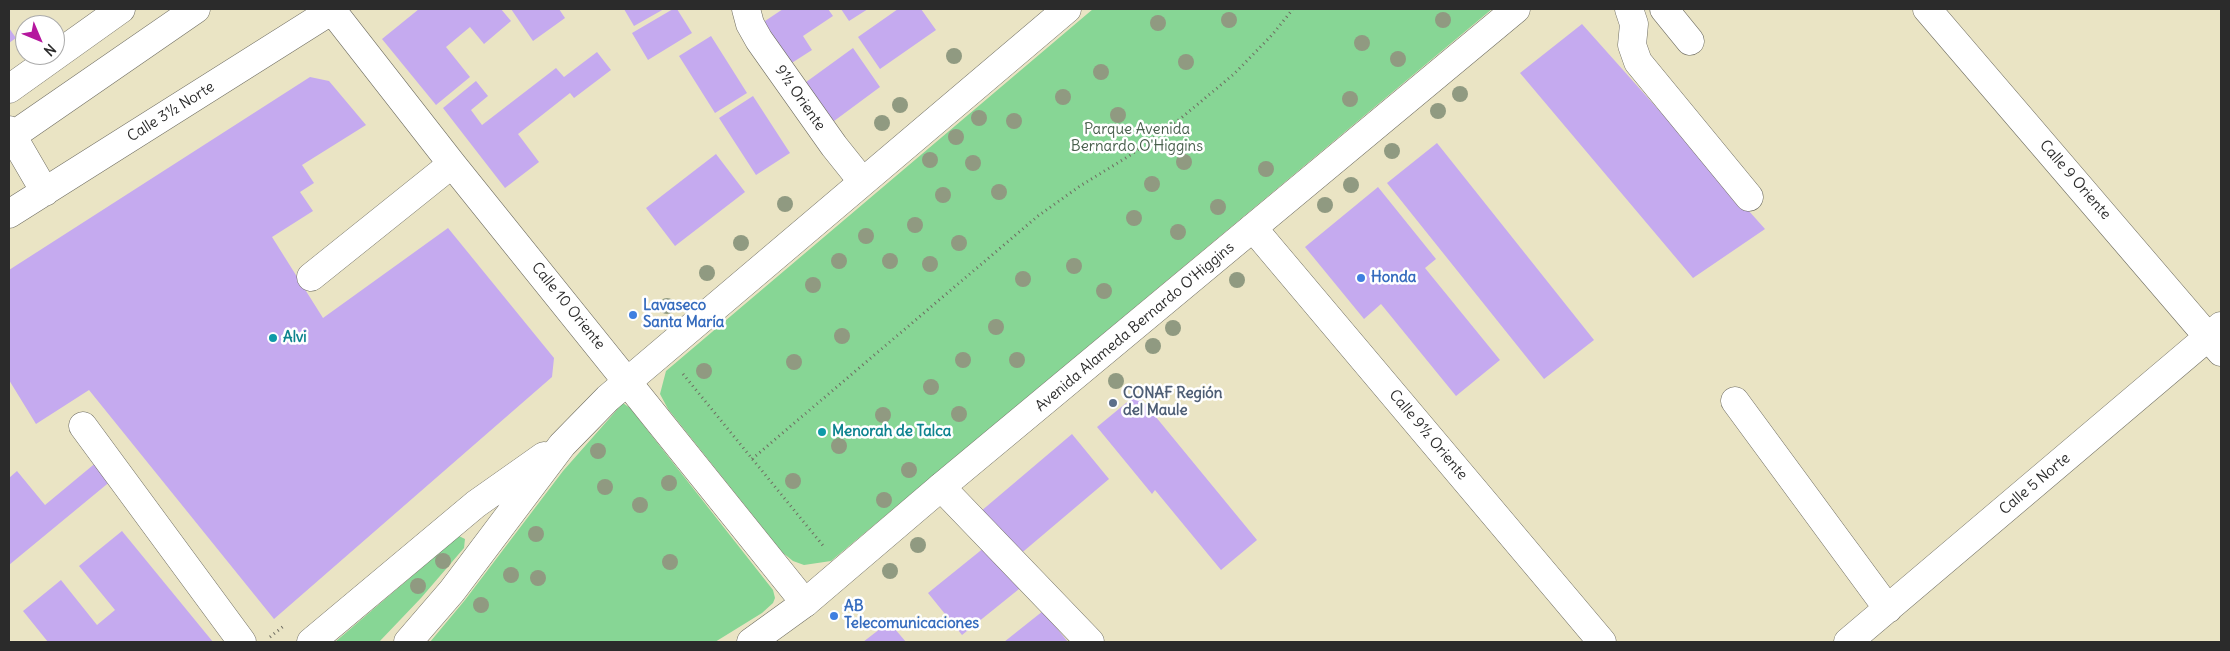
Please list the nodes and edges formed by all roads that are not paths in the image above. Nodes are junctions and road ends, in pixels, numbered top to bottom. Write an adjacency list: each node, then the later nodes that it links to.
1 (121, 9): 11 (street)
2 (196, 9): 12 (street)
3 (332, 9): 13 (street, Calle 10 Oriente); 15 (street, Calle 3½ Norte)
4 (746, 9): 14 (street, 9½ Oriente)
5 (1067, 9): 14 (street)
6 (1516, 9): 18 (street, Avenida Alameda Bernardo O'Higgins)
7 (1629, 9): 16 (street)
8 (1664, 9): 10 (street)
9 (1928, 9): 20 (street, Calle 9 Oriente)
10 (1690, 41)
11 (9, 89)
12 (10, 133): 15 (street)
13 (452, 164): 19 (street); 21 (street, Calle 10 Oriente)
14 (862, 181): 21 (street)
15 (45, 192): 17 (street, Calle 3½ Norte)
16 (1749, 197)
17 (9, 214)
18 (1253, 228): 25 (street, Avenida Alameda Bernardo O'Higgins); 34 (street, Calle 9½ Oriente)
19 (311, 277)
20 (2217, 338): 27 (street, Calle 5 Norte)
21 (627, 382): 24 (street); 26 (street, Calle 10 Oriente)
22 (1735, 401): 27 (street)
23 (83, 426): 29 (street)
24 (562, 445): 30 (street); 31 (street)
25 (941, 487): 26 (street, Avenida Alameda Bernardo O'Higgins); 33 (street)
26 (805, 603): 28 (street, Avenida Alameda Bernardo O'Higgins)
27 (1888, 608): 35 (street, Calle 5 Norte)
28 (768, 633): 32 (street, Avenida Alameda Bernardo O'Higgins)
29 (242, 642)
30 (311, 642)
31 (408, 642)
32 (752, 642)
33 (1090, 642)
34 (1602, 642)
35 (1848, 642)

